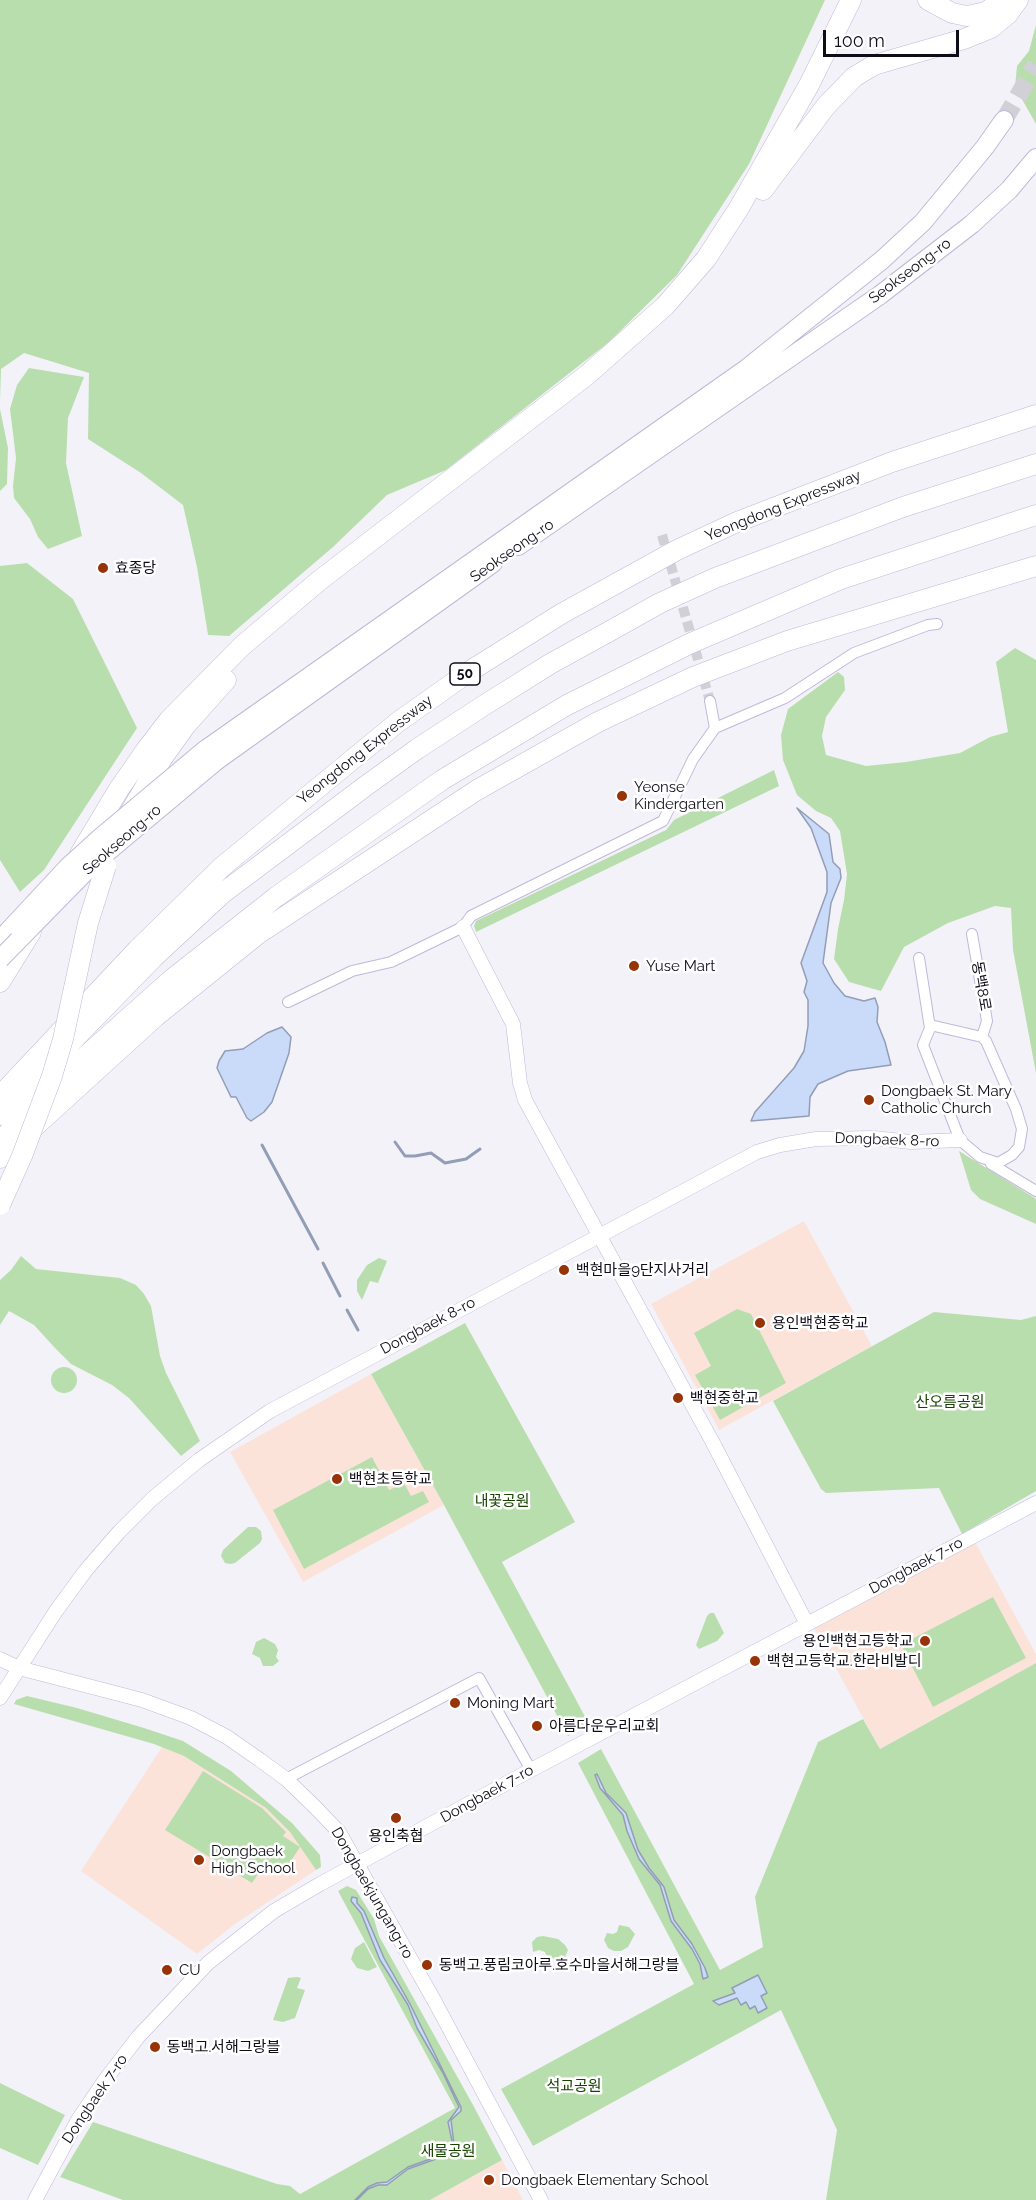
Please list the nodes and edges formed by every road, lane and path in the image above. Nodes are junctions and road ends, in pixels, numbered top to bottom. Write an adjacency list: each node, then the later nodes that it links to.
1 (851, 0): 22 (highway)
2 (863, 0): 8 (highway)
3 (928, 0): 4 (highway)
4 (1003, 0)
5 (1018, 0): 8 (highway)
6 (1004, 120): 16 (highway)
7 (1036, 158): 16 (highway, Seokseong-ro)
8 (766, 186): 33 (highway, bridge)
9 (1036, 415): 26 (highway, Yeongdong Expressway / 50)
10 (1036, 464): 27 (highway, Yeongdong Expressway / 50)
11 (1036, 516): 29 (highway)
12 (1036, 566): 31 (highway)
13 (937, 624): 15 (street)
14 (710, 701): 15 (street)
15 (715, 728): 17 (street)
16 (211, 755): 19 (highway, bridge); 21 (highway, Seokseong-ro, bridge)
17 (463, 927): 23 (street); 34 (street)
18 (972, 934): 25 (street, 동백8로)
19 (0, 940)
20 (919, 958): 24 (street)
21 (0, 959)
22 (0, 982)
23 (288, 1002)
24 (930, 1024): 25 (street); 28 (street)
25 (982, 1037): 30 (street)
26 (0, 1096)
27 (0, 1115)
28 (960, 1140): 30 (street); 34 (street, Dongbaek 8-ro)
29 (0, 1142)
30 (980, 1157): 32 (street)
31 (0, 1158)
32 (1036, 1191)
33 (0, 1205)
34 (599, 1236): 36 (street); 38 (street, Dongbaek 8-ro)
35 (1036, 1503): 36 (street, Dongbaek 7-ro)
36 (807, 1624): 40 (street, Dongbaek 7-ro)
37 (0, 1659): 38 (street, Dongbaekjungang-ro)
38 (19, 1668): 39 (street, Dongbaek 8-ro); 41 (street, Dongbaekjungang-ro)
39 (0, 1698)
40 (531, 1770): 41 (street); 42 (street, Dongbaek 7-ro)
41 (286, 1779): 42 (street, Dongbaekjungang-ro)
42 (357, 1864): 43 (street, Dongbaek 7-ro); 44 (street, Dongbaekjungang-ro)
43 (35, 2200)
44 (541, 2200)

